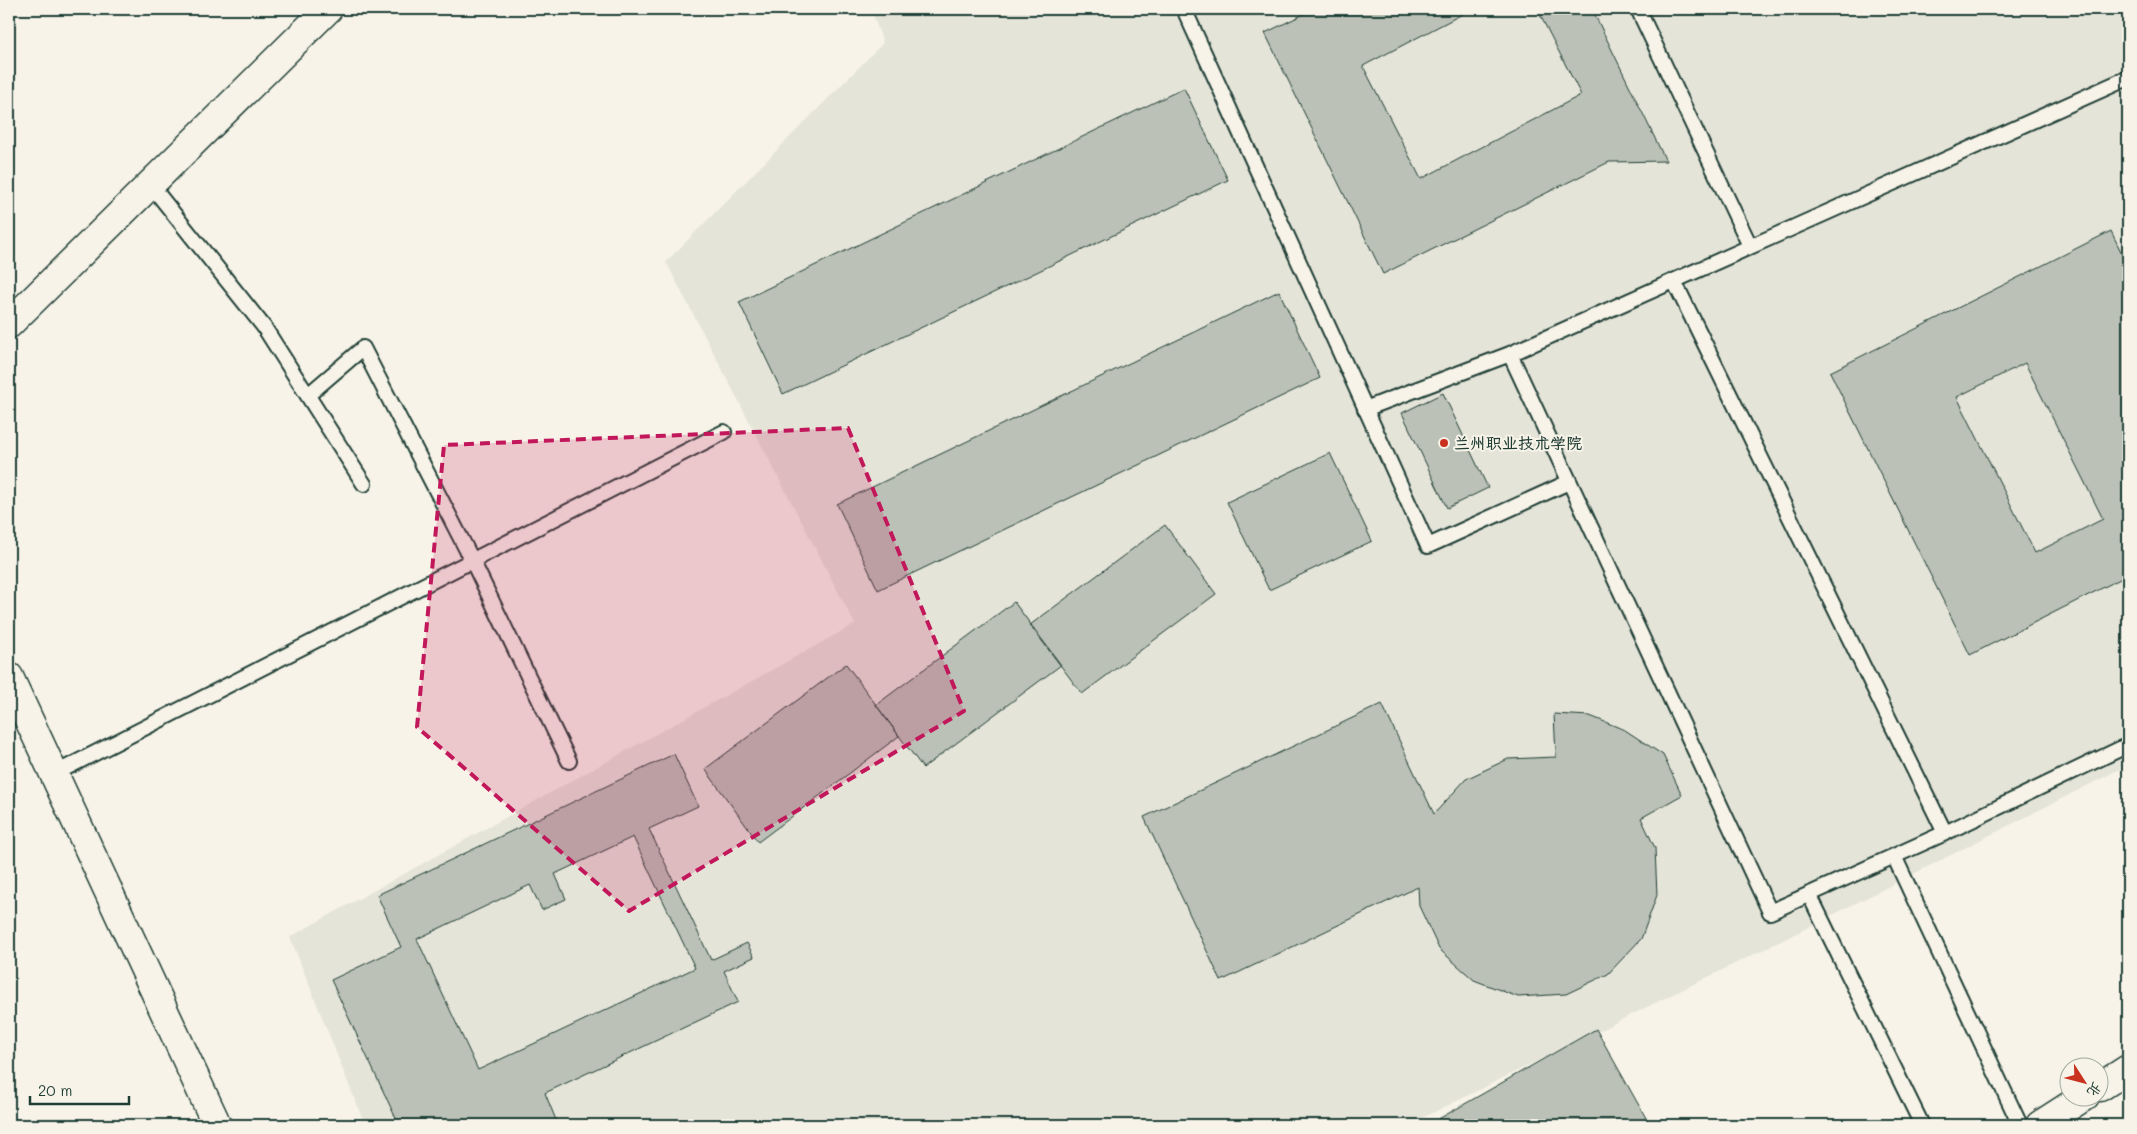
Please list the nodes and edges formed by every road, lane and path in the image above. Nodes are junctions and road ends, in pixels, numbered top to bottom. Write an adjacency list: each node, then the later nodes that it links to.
1 (328, 9): 5 (street)
2 (1184, 9): 11 (lane)
3 (1638, 9): 6 (lane)
4 (2128, 78): 6 (lane)
5 (150, 184): 8 (street); 10 (lane)
6 (1750, 246): 7 (lane)
7 (1674, 280): 9 (lane); 20 (lane)
8 (9, 324)
9 (1510, 354): 11 (lane); 13 (lane)
10 (308, 395): 14 (lane); 15 (lane)
11 (1365, 409): 13 (lane)
12 (724, 432): 15 (lane)
13 (1570, 482): 22 (lane)
14 (364, 484)
15 (472, 560): 18 (lane); 19 (lane)
16 (9, 677): 19 (street)
17 (2128, 745): 20 (lane)
18 (569, 761)
19 (54, 774): 26 (street)
20 (1945, 833): 21 (lane)
21 (1894, 856): 22 (lane); 28 (lane)
22 (1809, 894): 27 (lane)
23 (2127, 1071): 24 (street)
24 (2110, 1081)
25 (2069, 1106): 29 (street)
26 (217, 1125)
27 (1922, 1125)
28 (2020, 1125)
29 (2040, 1125)

